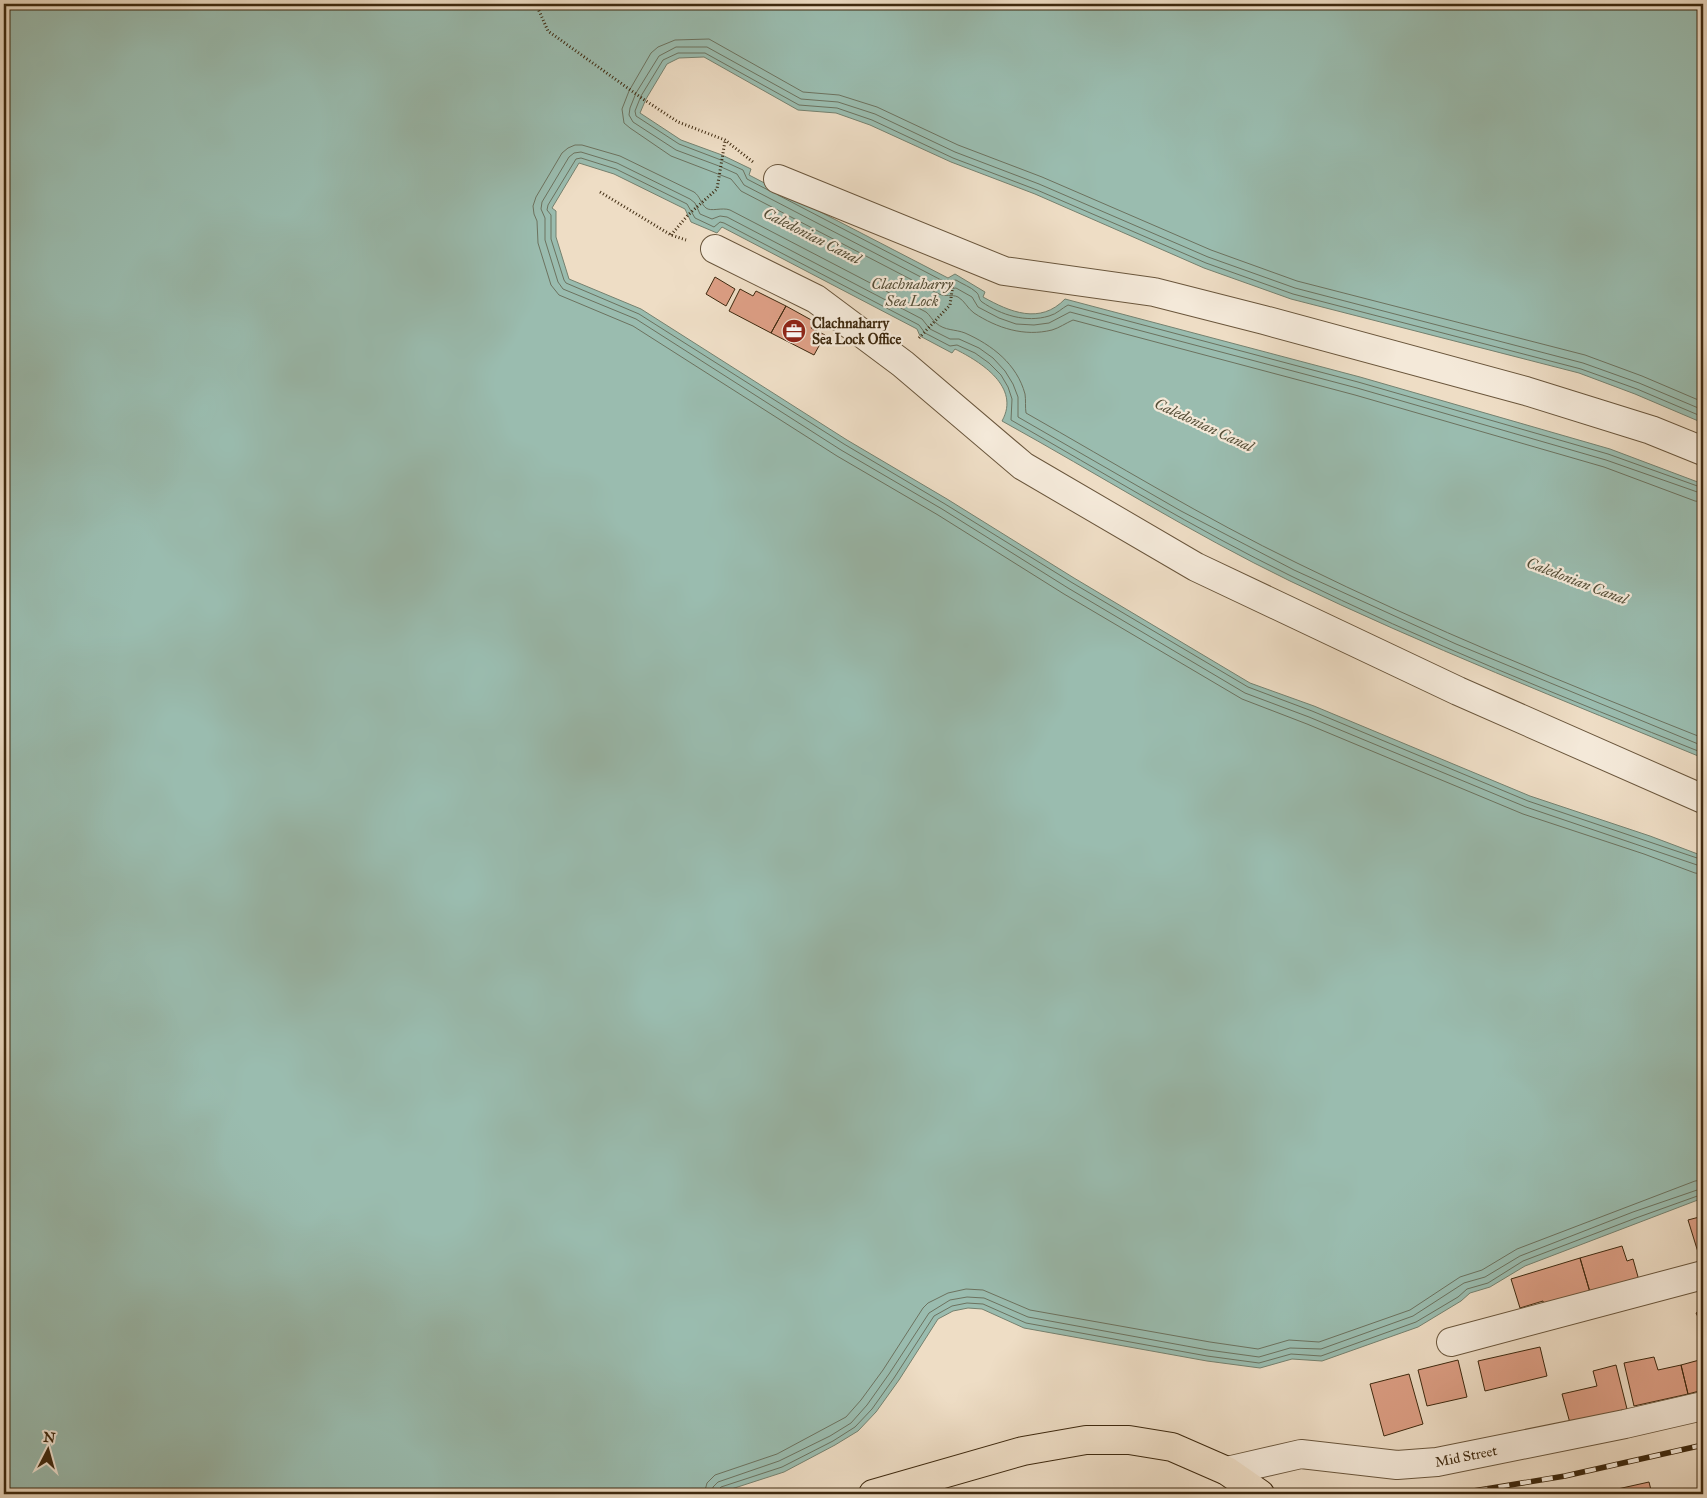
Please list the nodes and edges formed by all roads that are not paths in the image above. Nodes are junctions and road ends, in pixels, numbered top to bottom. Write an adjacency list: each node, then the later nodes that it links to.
1 (778, 179): 3 (street)
2 (715, 248): 4 (street)
3 (1703, 451)
4 (1703, 799)
5 (1703, 1275): 6 (street)
6 (1451, 1342)
7 (1703, 1406): 8 (street, Mid Street)
8 (1244, 1483): 9 (main road)
9 (873, 1494)

